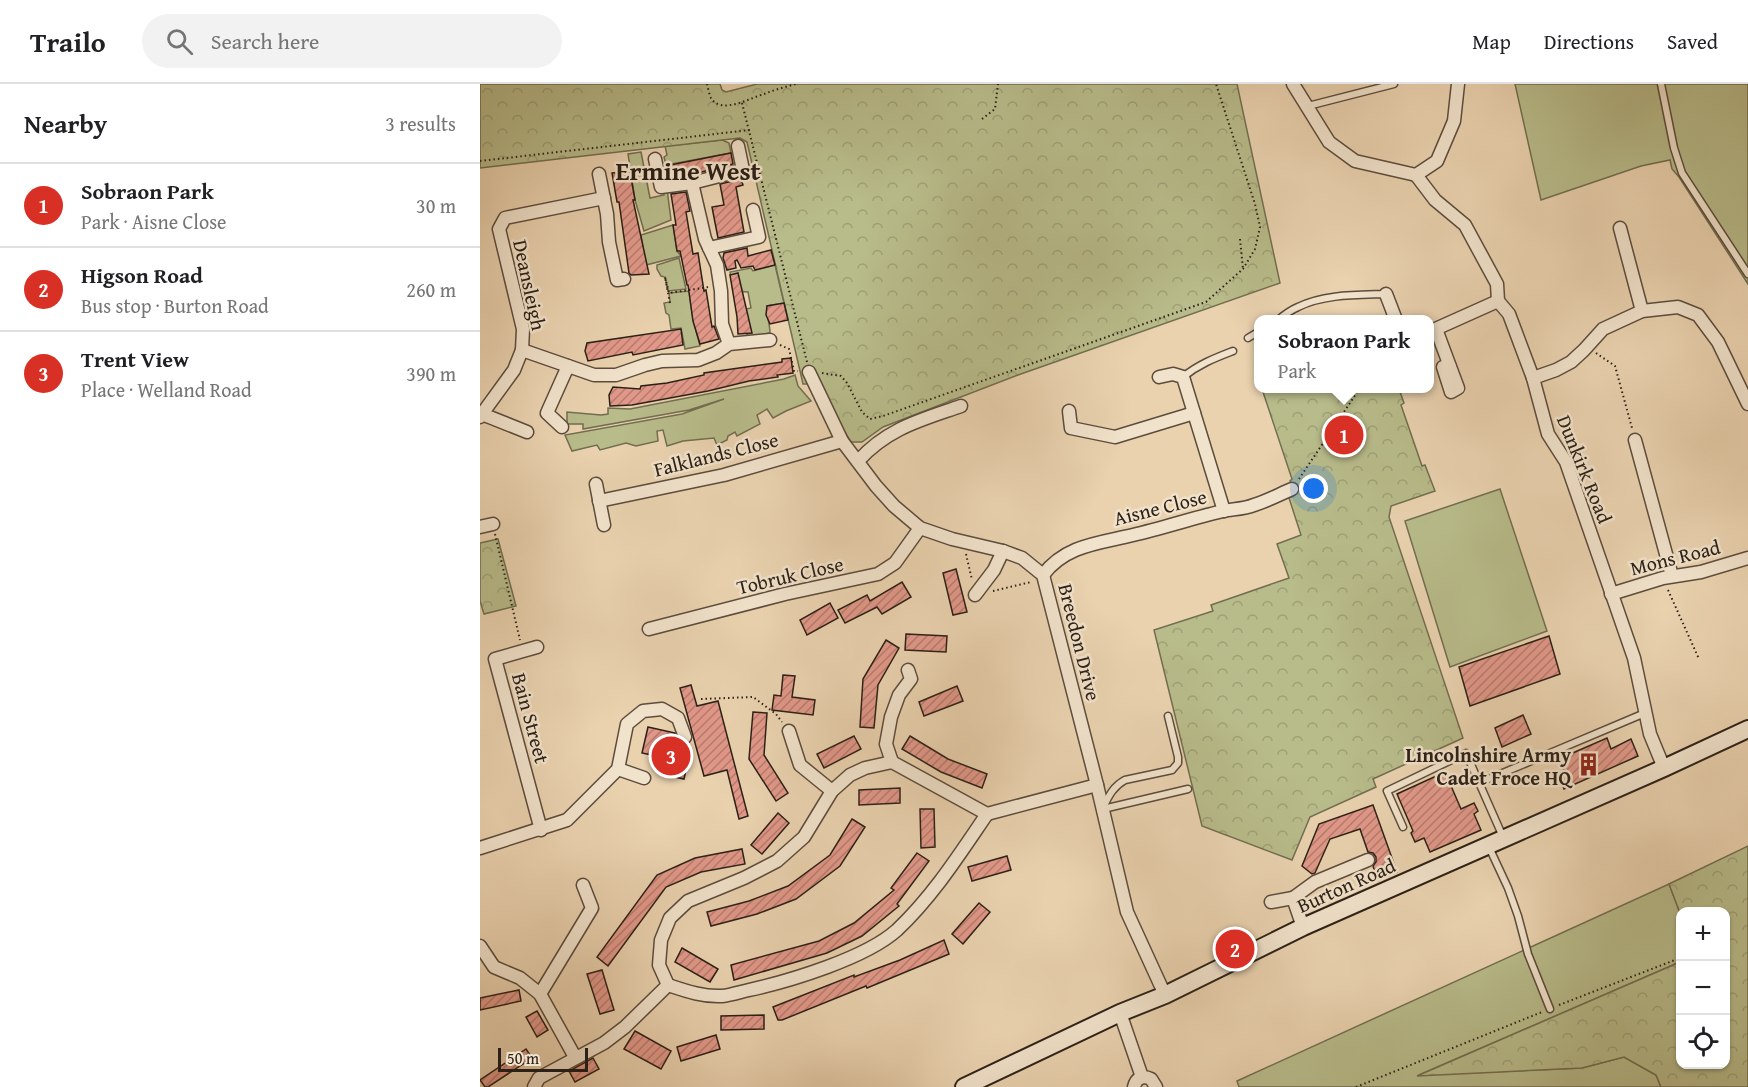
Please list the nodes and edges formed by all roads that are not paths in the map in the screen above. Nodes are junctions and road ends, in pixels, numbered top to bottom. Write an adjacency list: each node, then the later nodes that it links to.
1 (1293, 84): 5 (street)
2 (1394, 84): 5 (lane)
3 (1458, 84): 9 (street)
4 (1661, 84): 15 (lane)
5 (1307, 106): 9 (street)
6 (738, 146): 10 (street)
7 (655, 159): 10 (street)
8 (599, 174): 11 (street)
9 (1416, 175): 18 (street, Dunkirk Road)
10 (692, 183): 14 (street)
11 (604, 198): 16 (street); 28 (street, Deansleigh)
12 (753, 210): 14 (street)
13 (1620, 228): 19 (street)
14 (709, 248): 27 (street)
15 (1748, 274)
16 (618, 280)
17 (1386, 294): 20 (lane); 21 (street)
18 (1498, 301): 22 (street); 35 (street, Dunkirk Road)
19 (1642, 311): 35 (street); 36 (street)
20 (1285, 315)
21 (1394, 315)
22 (1434, 330)
23 (1434, 332): 31 (street)
24 (1254, 334): 25 (lane)
25 (1248, 338)
26 (770, 340): 27 (street)
27 (729, 344): 30 (street)
28 (522, 350): 30 (street); 40 (street, Deansleigh)
29 (1233, 351): 34 (lane)
30 (568, 366): 41 (street)
31 (1450, 366)
32 (809, 372): 44 (street, Breedon Drive)
33 (1159, 376): 34 (street)
34 (1183, 377): 39 (street)
35 (1533, 378): 56 (street, Dunkirk Road)
36 (1748, 404)
37 (961, 406): 45 (street)
38 (1070, 411): 39 (street)
39 (1194, 413): 49 (street)
40 (481, 415): 42 (street)
41 (562, 427)
42 (527, 432)
43 (1635, 440): 55 (street)
44 (842, 441): 45 (street, Breedon Drive); 48 (street, Falklands Close)
45 (858, 461): 51 (street, Breedon Drive)
46 (596, 484): 48 (street)
47 (1292, 489): 49 (street, Aisne Close)
48 (599, 501): 50 (street)
49 (1224, 511): 54 (street, Aisne Close)
50 (604, 525)
51 (920, 528): 52 (street, Breedon Drive); 58 (street, Tobruk Close)
52 (1003, 551): 54 (street, Breedon Drive); 57 (street)
53 (1748, 558): 55 (street, Mons Road)
54 (1043, 575): 71 (street, Breedon Drive)
55 (1668, 577): 56 (street, Mons Road)
56 (1611, 594): 61 (street, Dunkirk Road)
57 (975, 595)
58 (650, 629)
59 (537, 647): 77 (street, Bain Street)
60 (908, 670): 66 (street)
61 (1646, 713): 67 (street, Dunkirk Road); 70 (lane)
62 (1168, 716): 74 (lane)
63 (1748, 729): 67 (main road, Burton Road)
64 (789, 731): 73 (street)
65 (685, 737): 68 (street)
66 (892, 762): 73 (street); 75 (street)
67 (1664, 768): 78 (main road, Burton Road)
68 (618, 769): 69 (street); 77 (street)
69 (644, 778)
70 (1479, 783): 76 (lane); 78 (lane)
71 (1097, 785): 74 (street, Breedon Drive); 75 (street)
72 (1188, 789): 74 (lane)
73 (832, 791): 86 (street)
74 (1103, 809): 88 (street, Breedon Drive)
75 (987, 814): 86 (street)
76 (1403, 827)
77 (541, 830): 79 (street)
78 (1496, 841): 84 (main road, Burton Road); 89 (lane)
79 (480, 848)
80 (1368, 860): 82 (street)
81 (583, 885): 87 (street)
82 (1293, 898): 83 (street); 84 (street)
83 (1271, 902)
84 (1303, 927): 88 (main road, Burton Road)
85 (480, 946): 87 (street)
86 (668, 986): 91 (street)
87 (540, 994): 91 (street)
88 (1165, 995): 90 (main road, Burton Road)
89 (1550, 1009)
90 (1120, 1013): 92 (main road, Burton Road); 93 (street)
91 (575, 1057): 94 (street)
92 (986, 1082): 95 (main road, Burton Road)
93 (1138, 1082): 96 (street)
94 (534, 1087)
95 (964, 1087)
96 (1156, 1087)

